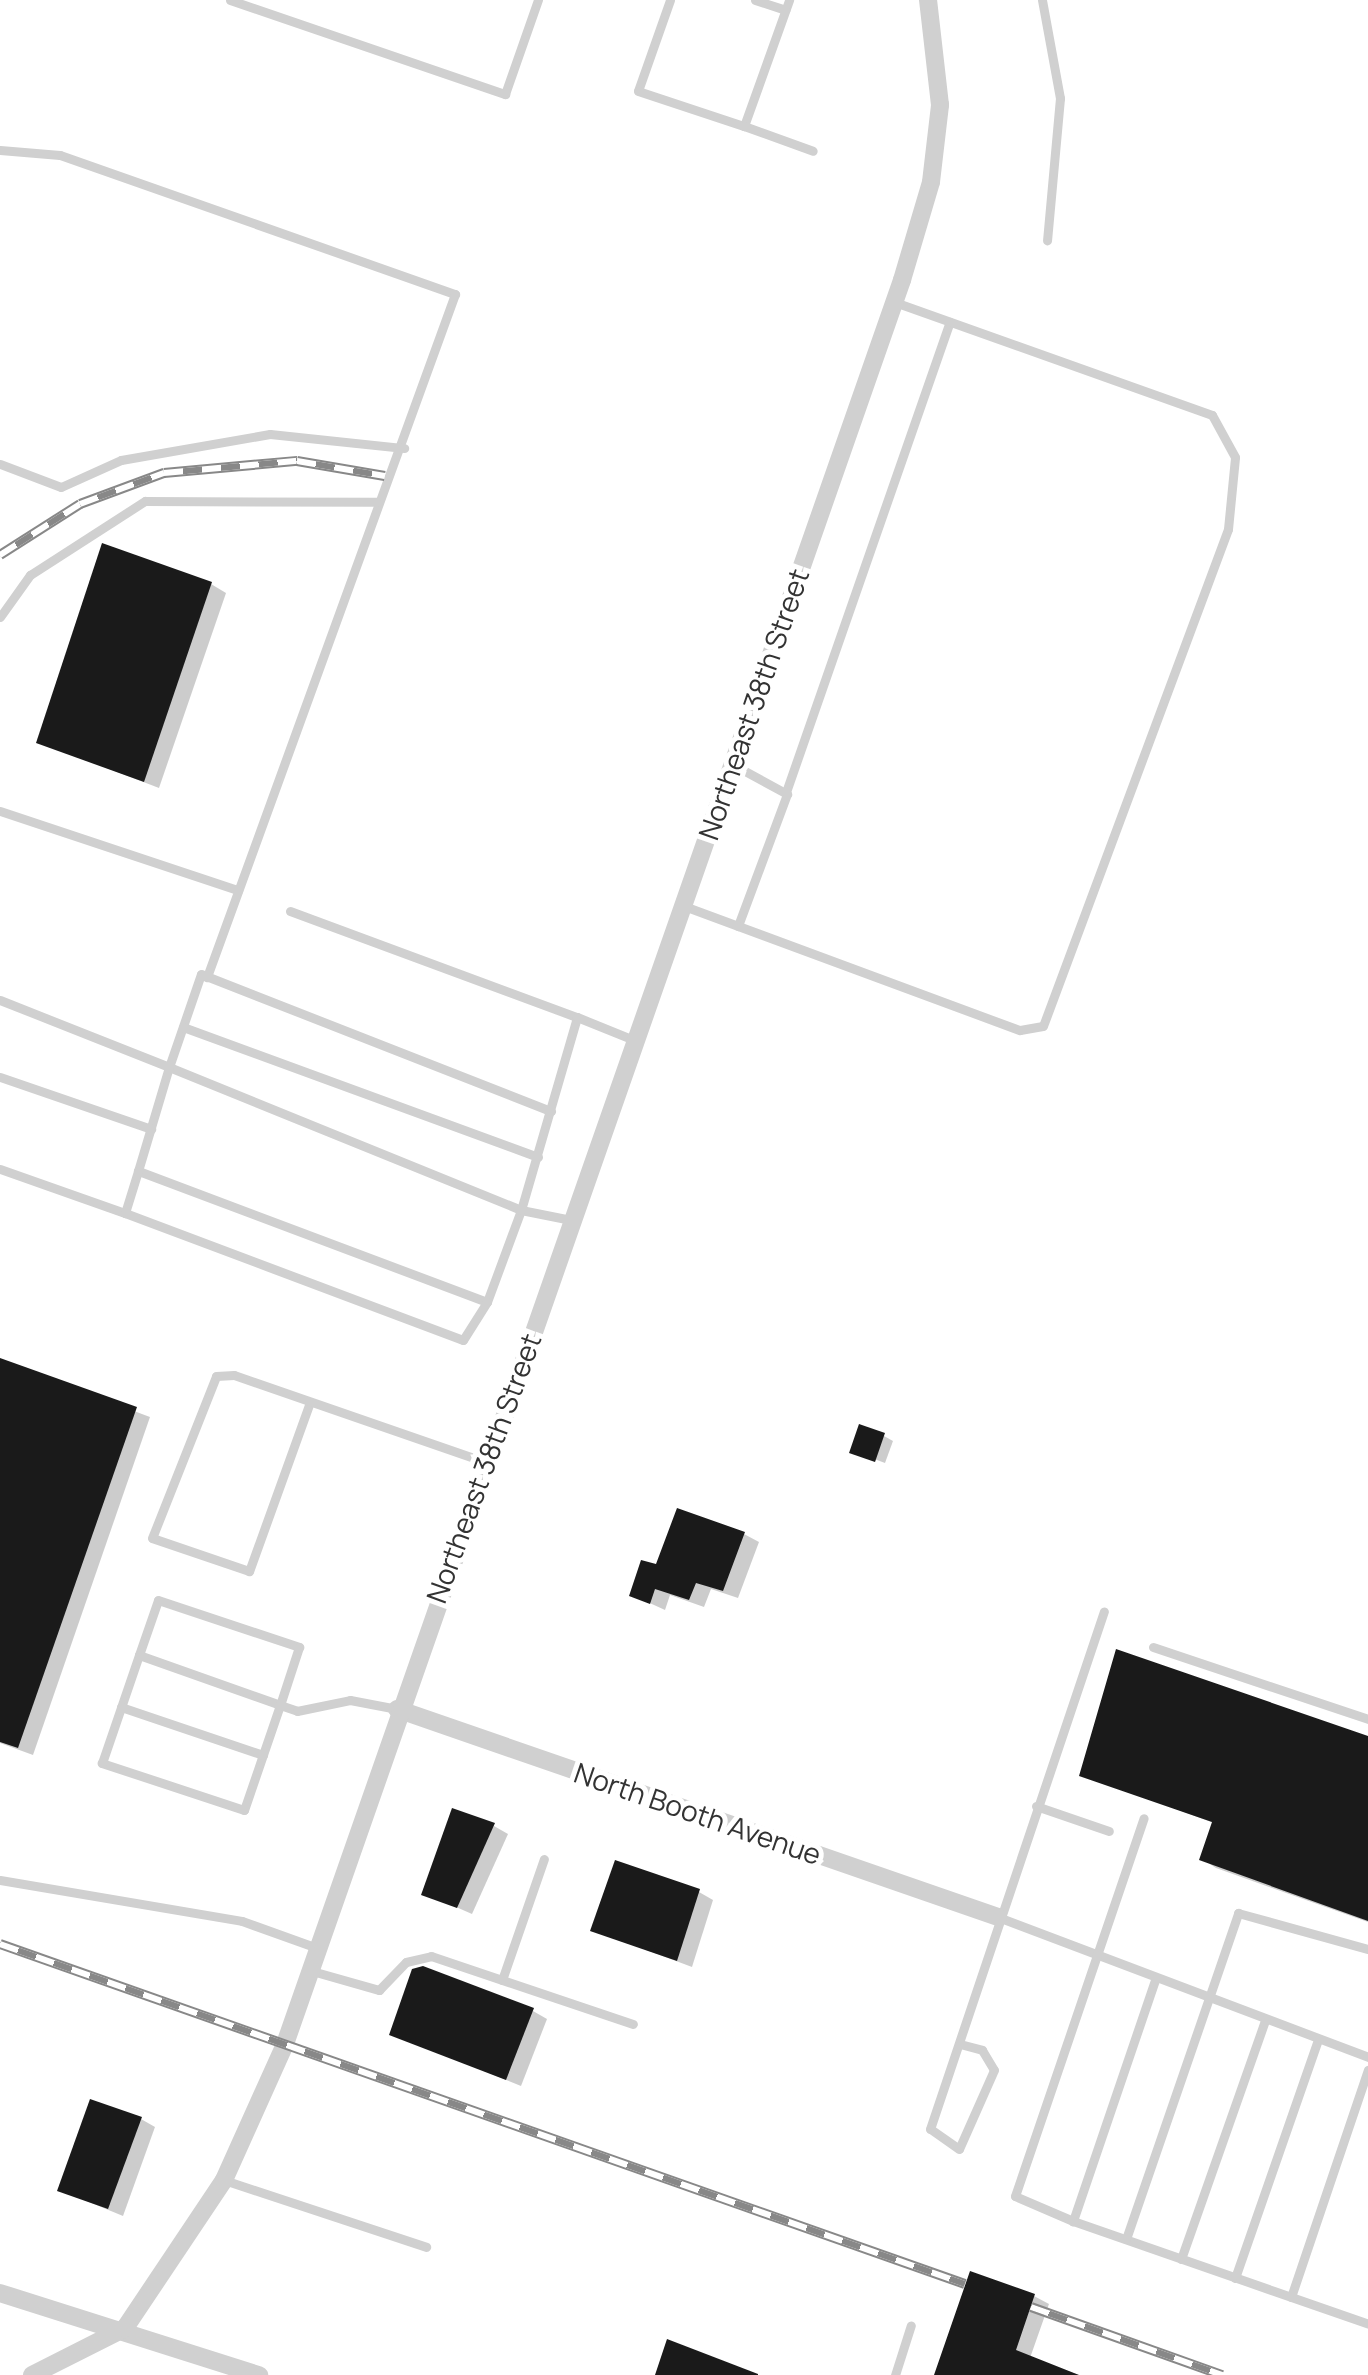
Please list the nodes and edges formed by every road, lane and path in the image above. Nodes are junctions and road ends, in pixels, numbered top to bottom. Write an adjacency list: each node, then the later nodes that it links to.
1 (230, 0): 2 (lane)
2 (538, 0)
3 (670, 0): 8 (lane)
4 (756, 0): 7 (lane)
5 (928, 0): 12 (street, Northeast 38th Street)
6 (1042, 0): 11 (lane)
7 (787, 5): 8 (lane)
8 (744, 126): 10 (lane)
9 (0, 150): 14 (lane)
10 (812, 151)
11 (1047, 240)
12 (894, 302): 13 (lane); 18 (street, Northeast 38th Street)
13 (950, 322): 19 (lane); 24 (lane)
14 (404, 448): 15 (lane); 16 (lane)
15 (0, 464)
16 (376, 502): 17 (lane); 21 (lane)
17 (0, 617)
18 (732, 764): 19 (lane); 22 (street, Northeast 38th Street)
19 (786, 792): 24 (lane)
20 (0, 811): 21 (lane)
21 (238, 890): 25 (lane)
22 (682, 905): 24 (lane); 29 (street, Northeast 38th Street)
23 (290, 911): 27 (lane)
24 (738, 926)
25 (208, 976): 28 (lane); 32 (lane)
26 (0, 1000): 30 (lane)
27 (577, 1017): 29 (lane); 32 (lane)
28 (183, 1027): 30 (lane); 34 (lane)
29 (634, 1040): 39 (street, Northeast 38th Street)
30 (169, 1067): 33 (lane); 37 (lane)
31 (0, 1077): 33 (lane)
32 (551, 1112): 34 (lane)
33 (150, 1129): 36 (lane)
34 (538, 1157): 37 (lane)
35 (0, 1170): 38 (lane)
36 (138, 1170): 38 (lane); 40 (lane)
37 (521, 1210): 39 (lane); 40 (lane)
38 (125, 1212): 40 (lane)
39 (571, 1220): 42 (street, Northeast 38th Street)
40 (487, 1302)
41 (310, 1402): 41 (lane); 42 (lane)
42 (485, 1462): 48 (street, Northeast 38th Street)
43 (1104, 1610): 51 (lane)
44 (1152, 1647): 49 (lane)
45 (139, 1655): 46 (lane); 46 (lane); 47 (lane)
46 (280, 1705): 48 (lane); 50 (lane)
47 (121, 1707): 50 (lane); 50 (lane)
48 (397, 1710): 56 (street, North Booth Avenue); 57 (street, Northeast 38th Street)
49 (1368, 1719)
50 (263, 1755)
51 (1036, 1806): 53 (lane); 56 (lane)
52 (1144, 1818): 59 (lane)
53 (1109, 1830)
54 (544, 1858): 61 (lane)
55 (0, 1880): 57 (lane)
56 (998, 1917): 59 (lane); 67 (lane)
57 (317, 1948): 60 (street, Northeast 38th Street)
58 (1368, 1949): 63 (lane)
59 (1095, 1958): 62 (lane); 71 (lane)
60 (309, 1970): 61 (lane); 70 (street, Northeast 38th Street)
61 (502, 1980): 65 (lane)
62 (1155, 1980): 63 (lane); 71 (lane)
63 (1208, 1999): 64 (lane); 72 (lane)
64 (1265, 2020): 66 (lane); 74 (lane)
65 (633, 2024)
66 (1318, 2039): 68 (lane); 75 (lane)
67 (960, 2044): 67 (lane)
68 (1368, 2058)
69 (1368, 2070): 77 (lane)
70 (224, 2180): 73 (lane); 80 (street, Northeast 38th Street)
71 (1073, 2221): 72 (lane)
72 (1126, 2240): 74 (lane)
73 (426, 2247)
74 (1182, 2259): 75 (lane)
75 (1235, 2278): 77 (lane)
76 (0, 2293): 80 (street)
77 (1290, 2297): 78 (lane)
78 (1368, 2324)
79 (911, 2325): 84 (lane)
80 (125, 2328): 81 (street); 82 (street, Northeast 38th Street)
81 (223, 2369): 83 (street)
82 (32, 2375)
83 (259, 2375)
84 (895, 2375)

